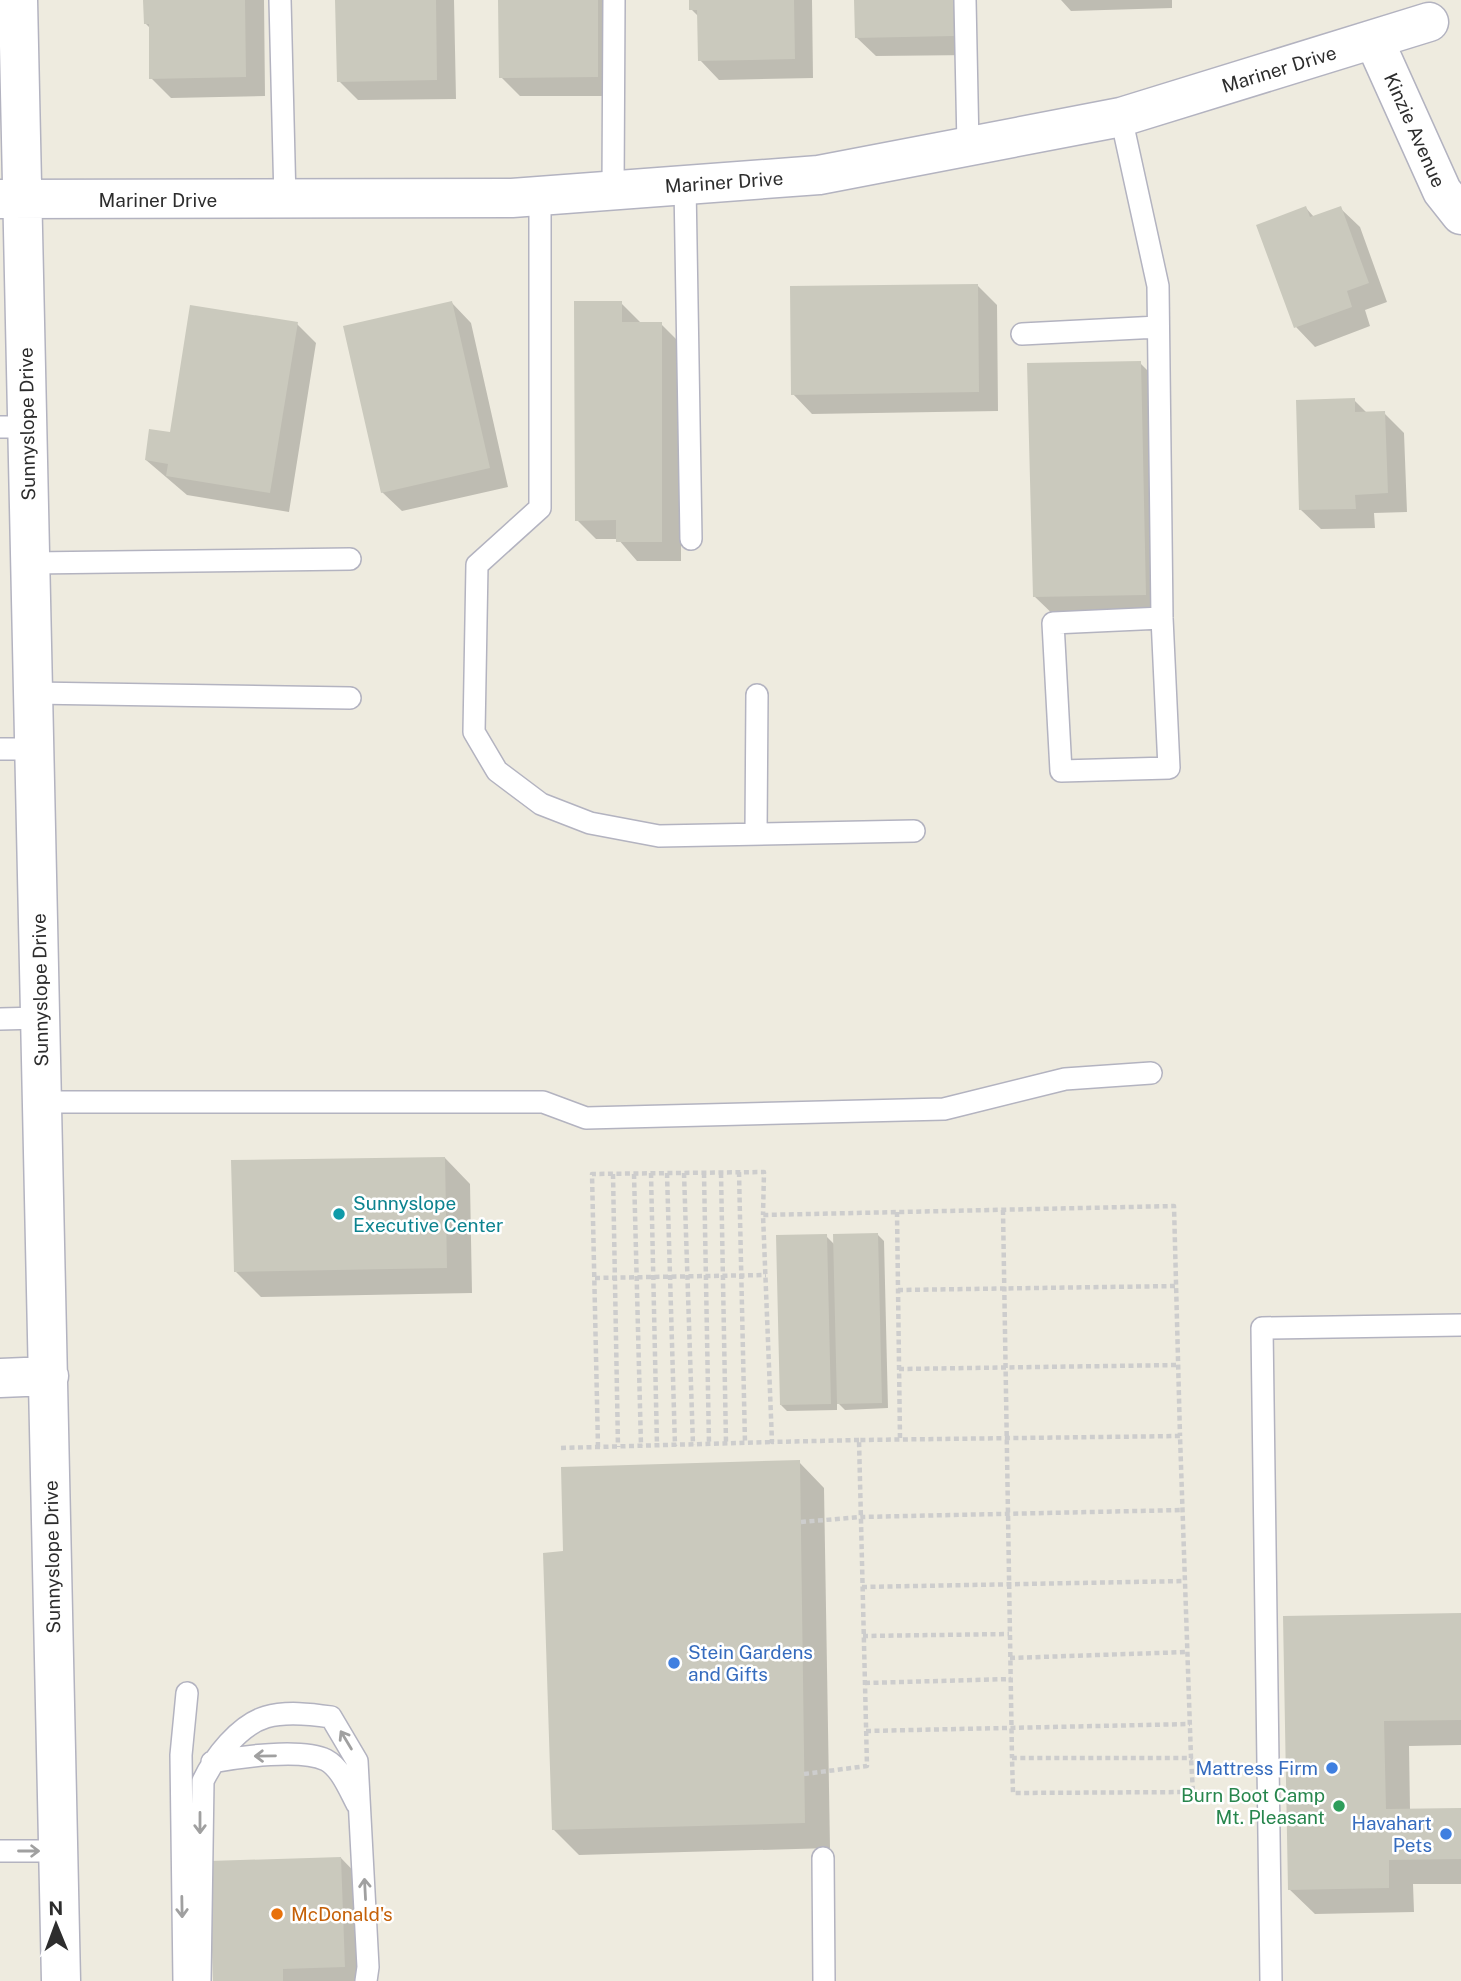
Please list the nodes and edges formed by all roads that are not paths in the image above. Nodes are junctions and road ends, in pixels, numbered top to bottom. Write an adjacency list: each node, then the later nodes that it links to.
1 (18, 0): 12 (street, Sunnyslope Drive)
2 (280, 0): 13 (lane)
3 (614, 0): 10 (lane)
4 (965, 0): 8 (lane)
5 (1429, 22): 6 (street, Mariner Drive)
6 (1374, 40): 7 (street, Mariner Drive); 14 (street, Kinzie Avenue)
7 (1121, 117): 8 (street, Mariner Drive); 15 (lane)
8 (968, 146): 9 (street, Mariner Drive)
9 (685, 185): 10 (street, Mariner Drive); 18 (lane)
10 (613, 191): 11 (street, Mariner Drive)
11 (540, 196): 13 (street, Mariner Drive); 27 (lane)
12 (11, 199): 13 (street, Mariner Drive); 17 (street, Sunnyslope Drive)
13 (285, 200)
14 (1461, 215)
15 (1158, 327): 16 (lane); 21 (lane)
16 (1022, 334)
17 (14, 427): 20 (street, Sunnyslope Drive)
18 (691, 539)
19 (350, 559): 20 (lane)
20 (31, 563): 22 (street, Sunnyslope Drive)
21 (1162, 618): 21 (lane)
22 (33, 694): 24 (lane); 25 (street, Sunnyslope Drive)
23 (757, 695): 27 (lane)
24 (350, 698)
25 (17, 750): 28 (street, Sunnyslope Drive)
26 (914, 831): 27 (lane)
27 (756, 833)
28 (40, 1018): 29 (lane); 31 (street, Sunnyslope Drive)
29 (0, 1019)
30 (1151, 1073): 31 (lane)
31 (42, 1102): 33 (street, Sunnyslope Drive)
32 (1461, 1325): 46 (lane)
33 (49, 1376): 34 (street); 39 (street, Sunnyslope Drive)
34 (0, 1378)
35 (187, 1693): 42 (lane, one-way to 42)
36 (212, 1762): 37 (lane, one-way to 36); 37 (lane, one-way to 36); 43 (lane, one-way to 43)
37 (358, 1805): 44 (lane, one-way to 37)
38 (0, 1851): 39 (lane, one-way to 39)
39 (58, 1851): 41 (street, Sunnyslope Drive)
40 (823, 1858): 45 (lane)
41 (61, 1981)
42 (184, 1981)
43 (200, 1981)
44 (366, 1981)
45 (824, 1981)
46 (1271, 1981)

